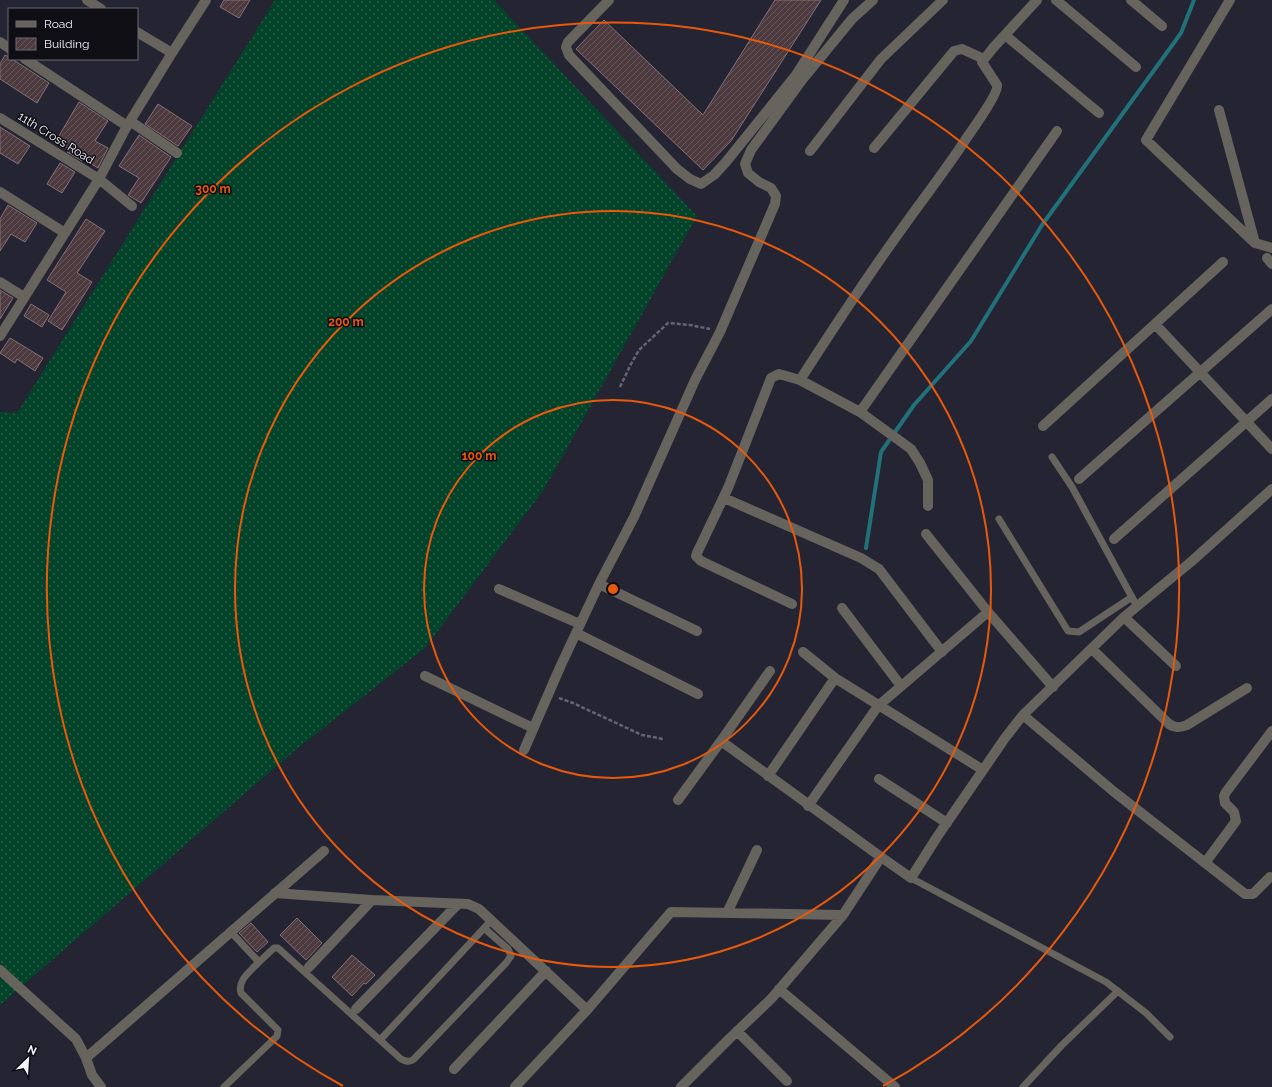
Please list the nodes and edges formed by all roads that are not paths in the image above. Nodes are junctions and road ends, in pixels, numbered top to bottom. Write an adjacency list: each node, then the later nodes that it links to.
1 (87, 0): 11 (street)
2 (206, 0): 15 (street)
3 (609, 0): 4 (street)
4 (844, 0)
5 (873, 0): 54 (street)
6 (943, 0): 25 (street)
7 (1037, 0): 14 (street)
8 (1056, 0): 18 (street)
9 (1131, 0): 12 (street)
10 (1230, 0): 31 (street)
11 (99, 8)
12 (1162, 26)
13 (138, 33): 15 (street)
14 (1005, 35): 16 (street); 20 (street)
15 (172, 54): 22 (street)
16 (984, 59): 24 (street); 40 (street)
17 (27, 60): 22 (street)
18 (1136, 66)
19 (1219, 110): 31 (street)
20 (1099, 113)
21 (0, 118): 27 (street, 11th Cross Road)
22 (129, 124): 26 (street); 27 (street)
23 (1056, 131): 42 (street)
24 (874, 148)
25 (810, 151)
26 (176, 153)
27 (99, 179): 29 (street, 11th Cross Road); 30 (street)
28 (0, 192): 30 (street)
29 (132, 206)
30 (65, 233): 35 (street)
31 (1255, 243): 32 (street)
32 (1272, 248)
33 (1223, 262): 37 (street)
34 (0, 282): 35 (street)
35 (24, 297): 38 (street)
36 (1272, 309): 39 (street)
37 (1156, 324): 39 (street); 44 (street)
38 (0, 336)
39 (1200, 371): 43 (street); 47 (street)
40 (800, 380): 42 (street); 49 (street)
41 (1272, 399): 43 (street)
42 (860, 412): 50 (street)
43 (1246, 422): 45 (street); 53 (street)
44 (1043, 426)
45 (1272, 449)
46 (1052, 457): 56 (lane)
47 (1079, 479)
48 (1272, 489): 56 (street)
49 (724, 498): 57 (street); 65 (street)
50 (928, 506)
51 (999, 519): 56 (lane)
52 (926, 534): 59 (street)
53 (1114, 539)
54 (599, 584): 61 (street); 62 (street)
55 (499, 589): 61 (street)
56 (1135, 602): 60 (street)
57 (792, 604)
58 (842, 608): 70 (street)
59 (988, 612): 65 (street); 71 (street)
60 (1124, 617): 63 (street); 66 (street)
61 (578, 629): 73 (street); 76 (street)
62 (697, 631)
63 (1092, 649): 71 (street); 72 (street)
64 (803, 652): 69 (street)
65 (942, 652): 70 (street)
66 (1176, 666)
67 (770, 671): 78 (street)
68 (425, 676): 76 (street)
69 (835, 678): 74 (street); 81 (street)
70 (901, 686): 74 (street)
71 (1053, 688): 75 (street)
72 (1248, 688)
73 (698, 694)
74 (878, 706): 80 (street); 84 (street)
75 (1023, 715): 80 (street); 89 (street)
76 (533, 728): 79 (street)
77 (1272, 731): 89 (street)
78 (721, 741): 81 (street); 83 (street)
79 (524, 750)
80 (983, 770): 85 (street)
81 (768, 776): 84 (street)
82 (879, 779): 85 (street)
83 (678, 800)
84 (808, 806): 88 (street)
85 (947, 823): 91 (street)
86 (757, 850): 95 (street)
87 (324, 851): 92 (street)
88 (881, 858): 91 (street); 96 (street)
89 (1204, 863): 90 (street)
90 (1270, 877)
91 (912, 878): 106 (lane)
92 (275, 892): 93 (street); 99 (street)
93 (372, 900): 94 (street); 102 (street)
94 (458, 904): 97 (street); 107 (street)
95 (727, 913): 96 (street); 108 (street)
96 (843, 915): 105 (street)
97 (492, 920): 98 (lane); 100 (street)
98 (484, 928): 100 (lane); 111 (lane)
99 (230, 931): 101 (lane); 112 (street)
100 (508, 942): 104 (street); 111 (lane)
101 (259, 962): 111 (lane); 116 (lane)
102 (309, 967)
103 (0, 970): 112 (street)
104 (546, 971): 108 (street); 113 (street)
105 (779, 990): 109 (street); 119 (street)
106 (1118, 991): 110 (lane); 120 (lane)
107 (356, 1009)
108 (587, 1010): 117 (street)
109 (737, 1031): 114 (street); 118 (street)
110 (1170, 1037)
111 (380, 1040)
112 (86, 1058): 115 (street)
113 (454, 1069)
114 (787, 1081)
115 (100, 1087)
116 (224, 1087)
117 (515, 1087)
118 (682, 1087)
119 (895, 1087)
120 (1023, 1087)

